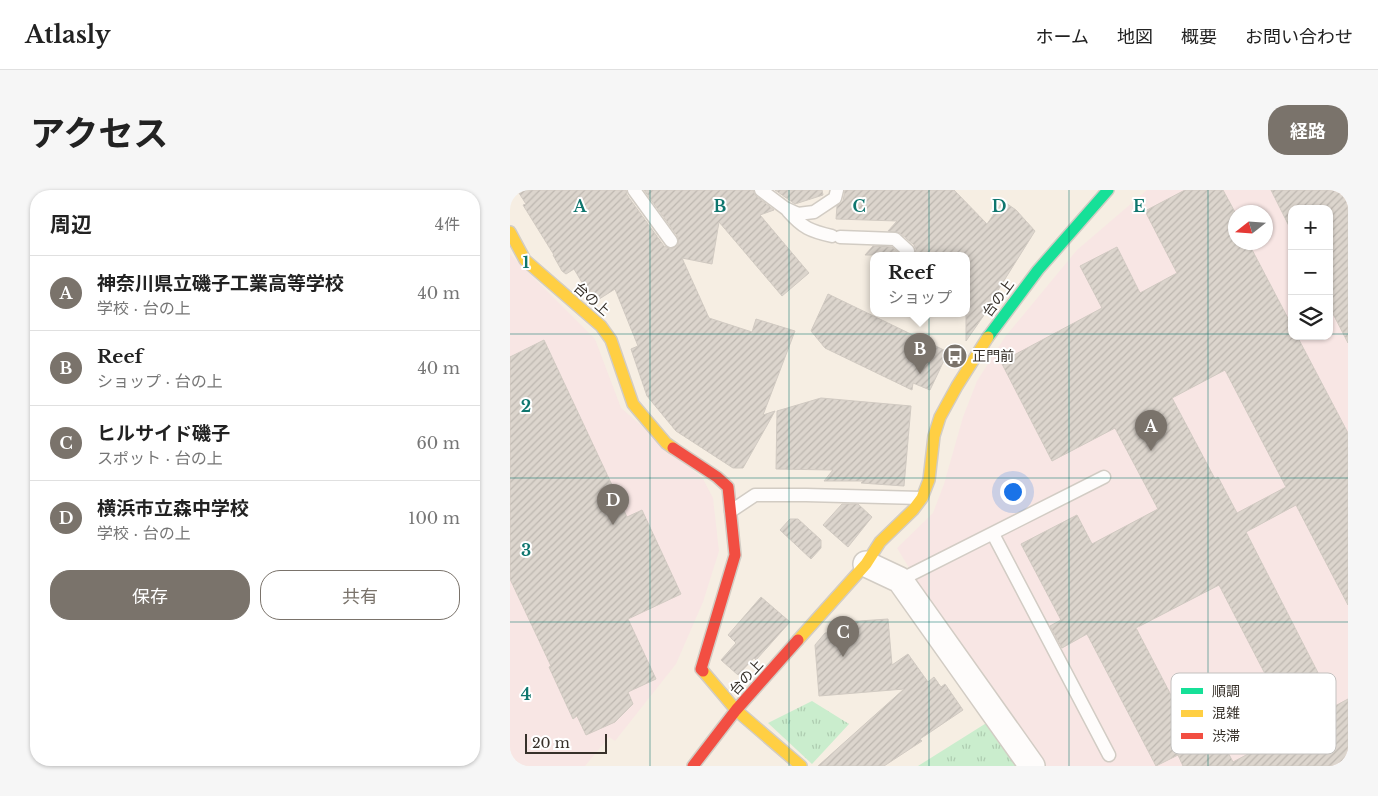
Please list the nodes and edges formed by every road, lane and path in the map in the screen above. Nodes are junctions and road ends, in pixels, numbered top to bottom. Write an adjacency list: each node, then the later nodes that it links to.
1 (634, 190): 7 (lane)
2 (761, 190): 5 (lane)
3 (837, 190): 5 (lane)
4 (1108, 190): 10 (street, 台の上)
5 (785, 208): 8 (lane)
6 (510, 232): 11 (street, 台の上)
7 (671, 241)
8 (908, 251)
9 (1104, 477): 12 (lane)
10 (922, 498): 11 (lane); 13 (street, 台の上)
11 (731, 511): 15 (street, 台の上)
12 (993, 534): 14 (lane); 16 (lane)
13 (866, 564): 14 (street); 15 (street, 台の上)
14 (900, 580): 19 (street)
15 (736, 710): 17 (street); 18 (street)
16 (1109, 755)
17 (693, 766)
18 (801, 766)
19 (1032, 766)

